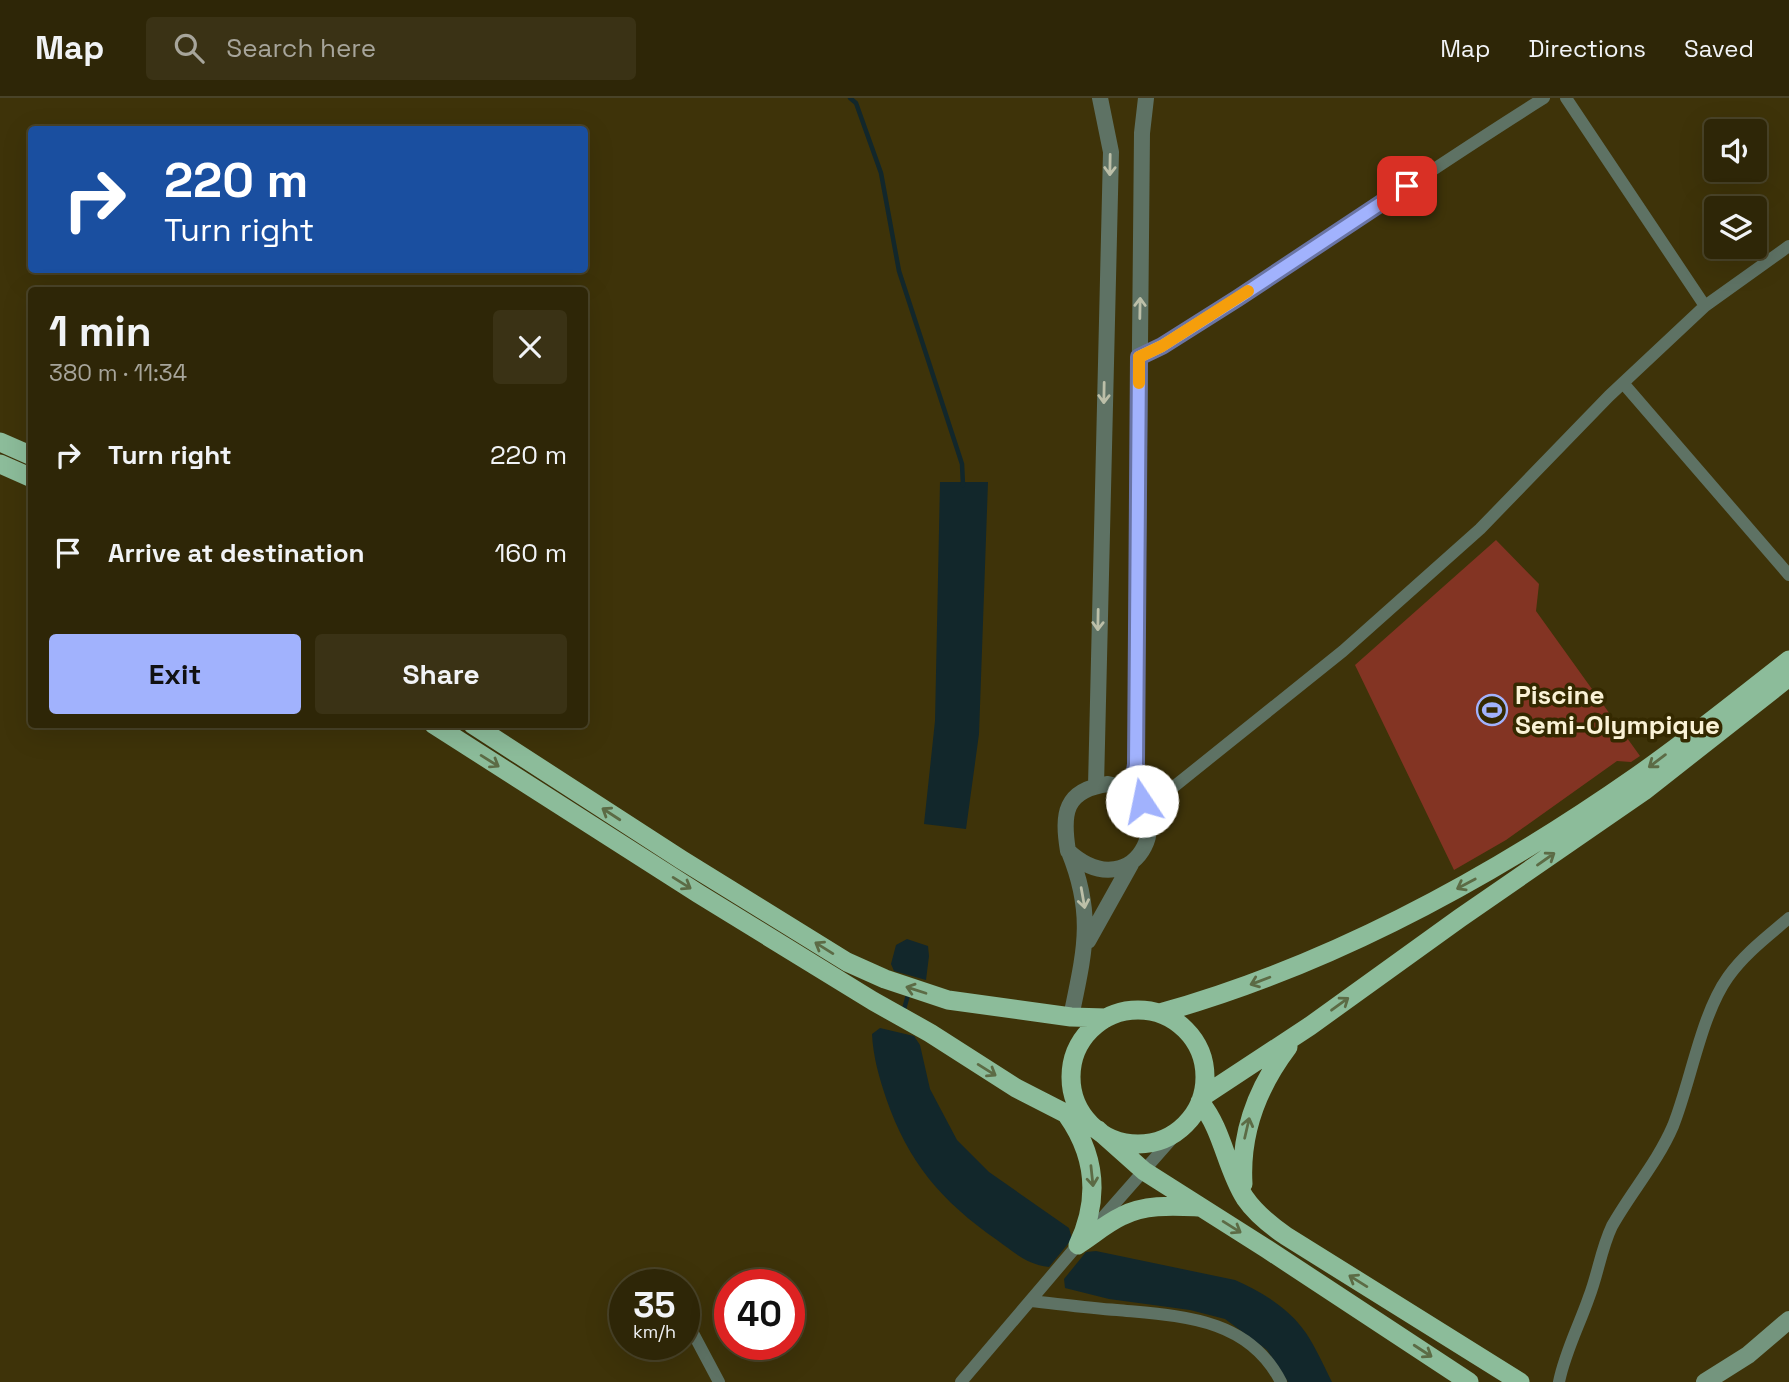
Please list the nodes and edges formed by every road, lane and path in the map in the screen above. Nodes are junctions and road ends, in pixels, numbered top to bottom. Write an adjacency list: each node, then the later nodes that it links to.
1 (1100, 98): 18 (street, one-way to 18)
2 (1146, 98): 7 (street, one-way to 2)
3 (1544, 98): 7 (street)
4 (1566, 98): 6 (street)
5 (1789, 246): 6 (street)
6 (1705, 306): 8 (street)
7 (1139, 357): 19 (street)
8 (1623, 383): 13 (street); 20 (street)
9 (0, 442): 10 (highway)
10 (28, 454)
11 (0, 464): 12 (highway)
12 (28, 476)
13 (1789, 575)
14 (1789, 660): 25 (highway, one-way to 25)
15 (1789, 677): 28 (highway, one-way to 15)
16 (439, 728): 30 (highway, one-way to 30)
17 (478, 728): 26 (highway, one-way to 17)
18 (1096, 786): 19 (street); 21 (street)
19 (1132, 792): 20 (street)
20 (1149, 817): 22 (street)
21 (1068, 851): 22 (street); 24 (street, one-way to 24)
22 (1131, 864): 24 (street)
23 (1789, 918): 45 (street)
24 (1086, 946): 26 (street)
25 (1160, 1013): 27 (highway); 29 (highway)
26 (1071, 1017): 27 (highway)
27 (1106, 1018): 32 (highway)
28 (1310, 1026): 29 (highway); 34 (highway, one-way to 28)
29 (1201, 1099): 31 (highway); 34 (highway)
30 (1066, 1114): 32 (highway); 36 (highway, one-way to 36)
31 (1184, 1125): 32 (highway); 33 (street)
32 (1097, 1130): 33 (highway)
33 (1144, 1171): 35 (highway); 36 (street)
34 (1244, 1196): 44 (highway, one-way to 34)
35 (1202, 1208): 36 (highway); 43 (highway, one-way to 43)
36 (1078, 1245): 37 (street)
37 (1031, 1301): 41 (street); 42 (street)
38 (1789, 1320): 46 (main road)
39 (700, 1346): 40 (street)
40 (719, 1382)
41 (961, 1382)
42 (1281, 1382)
43 (1469, 1382)
44 (1520, 1382)
45 (1559, 1382)
46 (1705, 1382)

